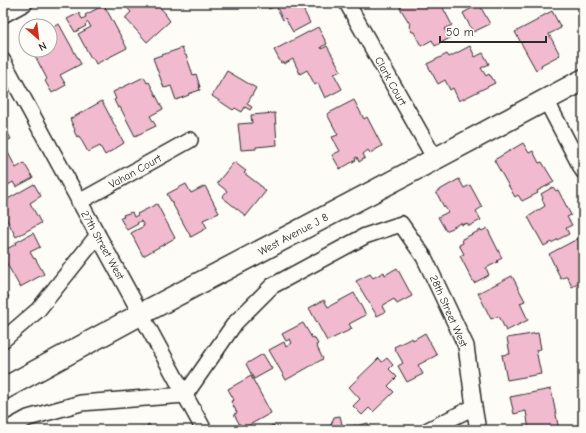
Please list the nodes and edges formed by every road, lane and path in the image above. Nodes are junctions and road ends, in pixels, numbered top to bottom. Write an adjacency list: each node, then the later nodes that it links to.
1 (25, 3): 3 (street)
2 (347, 3): 8 (street, Clark Court)
3 (3, 15)
4 (3, 60): 10 (street, 27th Street West)
5 (583, 80): 6 (street, West Avenue J 8)
6 (546, 100): 8 (street, West Avenue J 8); 9 (street)
7 (190, 140): 10 (street, Vahan Court)
8 (435, 159): 12 (street, West Avenue J 8)
9 (583, 171)
10 (79, 202): 11 (street, 27th Street West)
11 (98, 235): 12 (street, 27th Street West); 13 (street)
12 (141, 314): 14 (street, West Avenue J 8); 15 (street, 27th Street West)
13 (3, 340)
14 (3, 389)
15 (185, 395): 16 (street, 28th Street West); 17 (street); 18 (street, 27th Street West)
16 (474, 407): 19 (street); 20 (street, 28th Street West)
17 (6, 430)
18 (204, 430)
19 (428, 430)
20 (478, 430)

